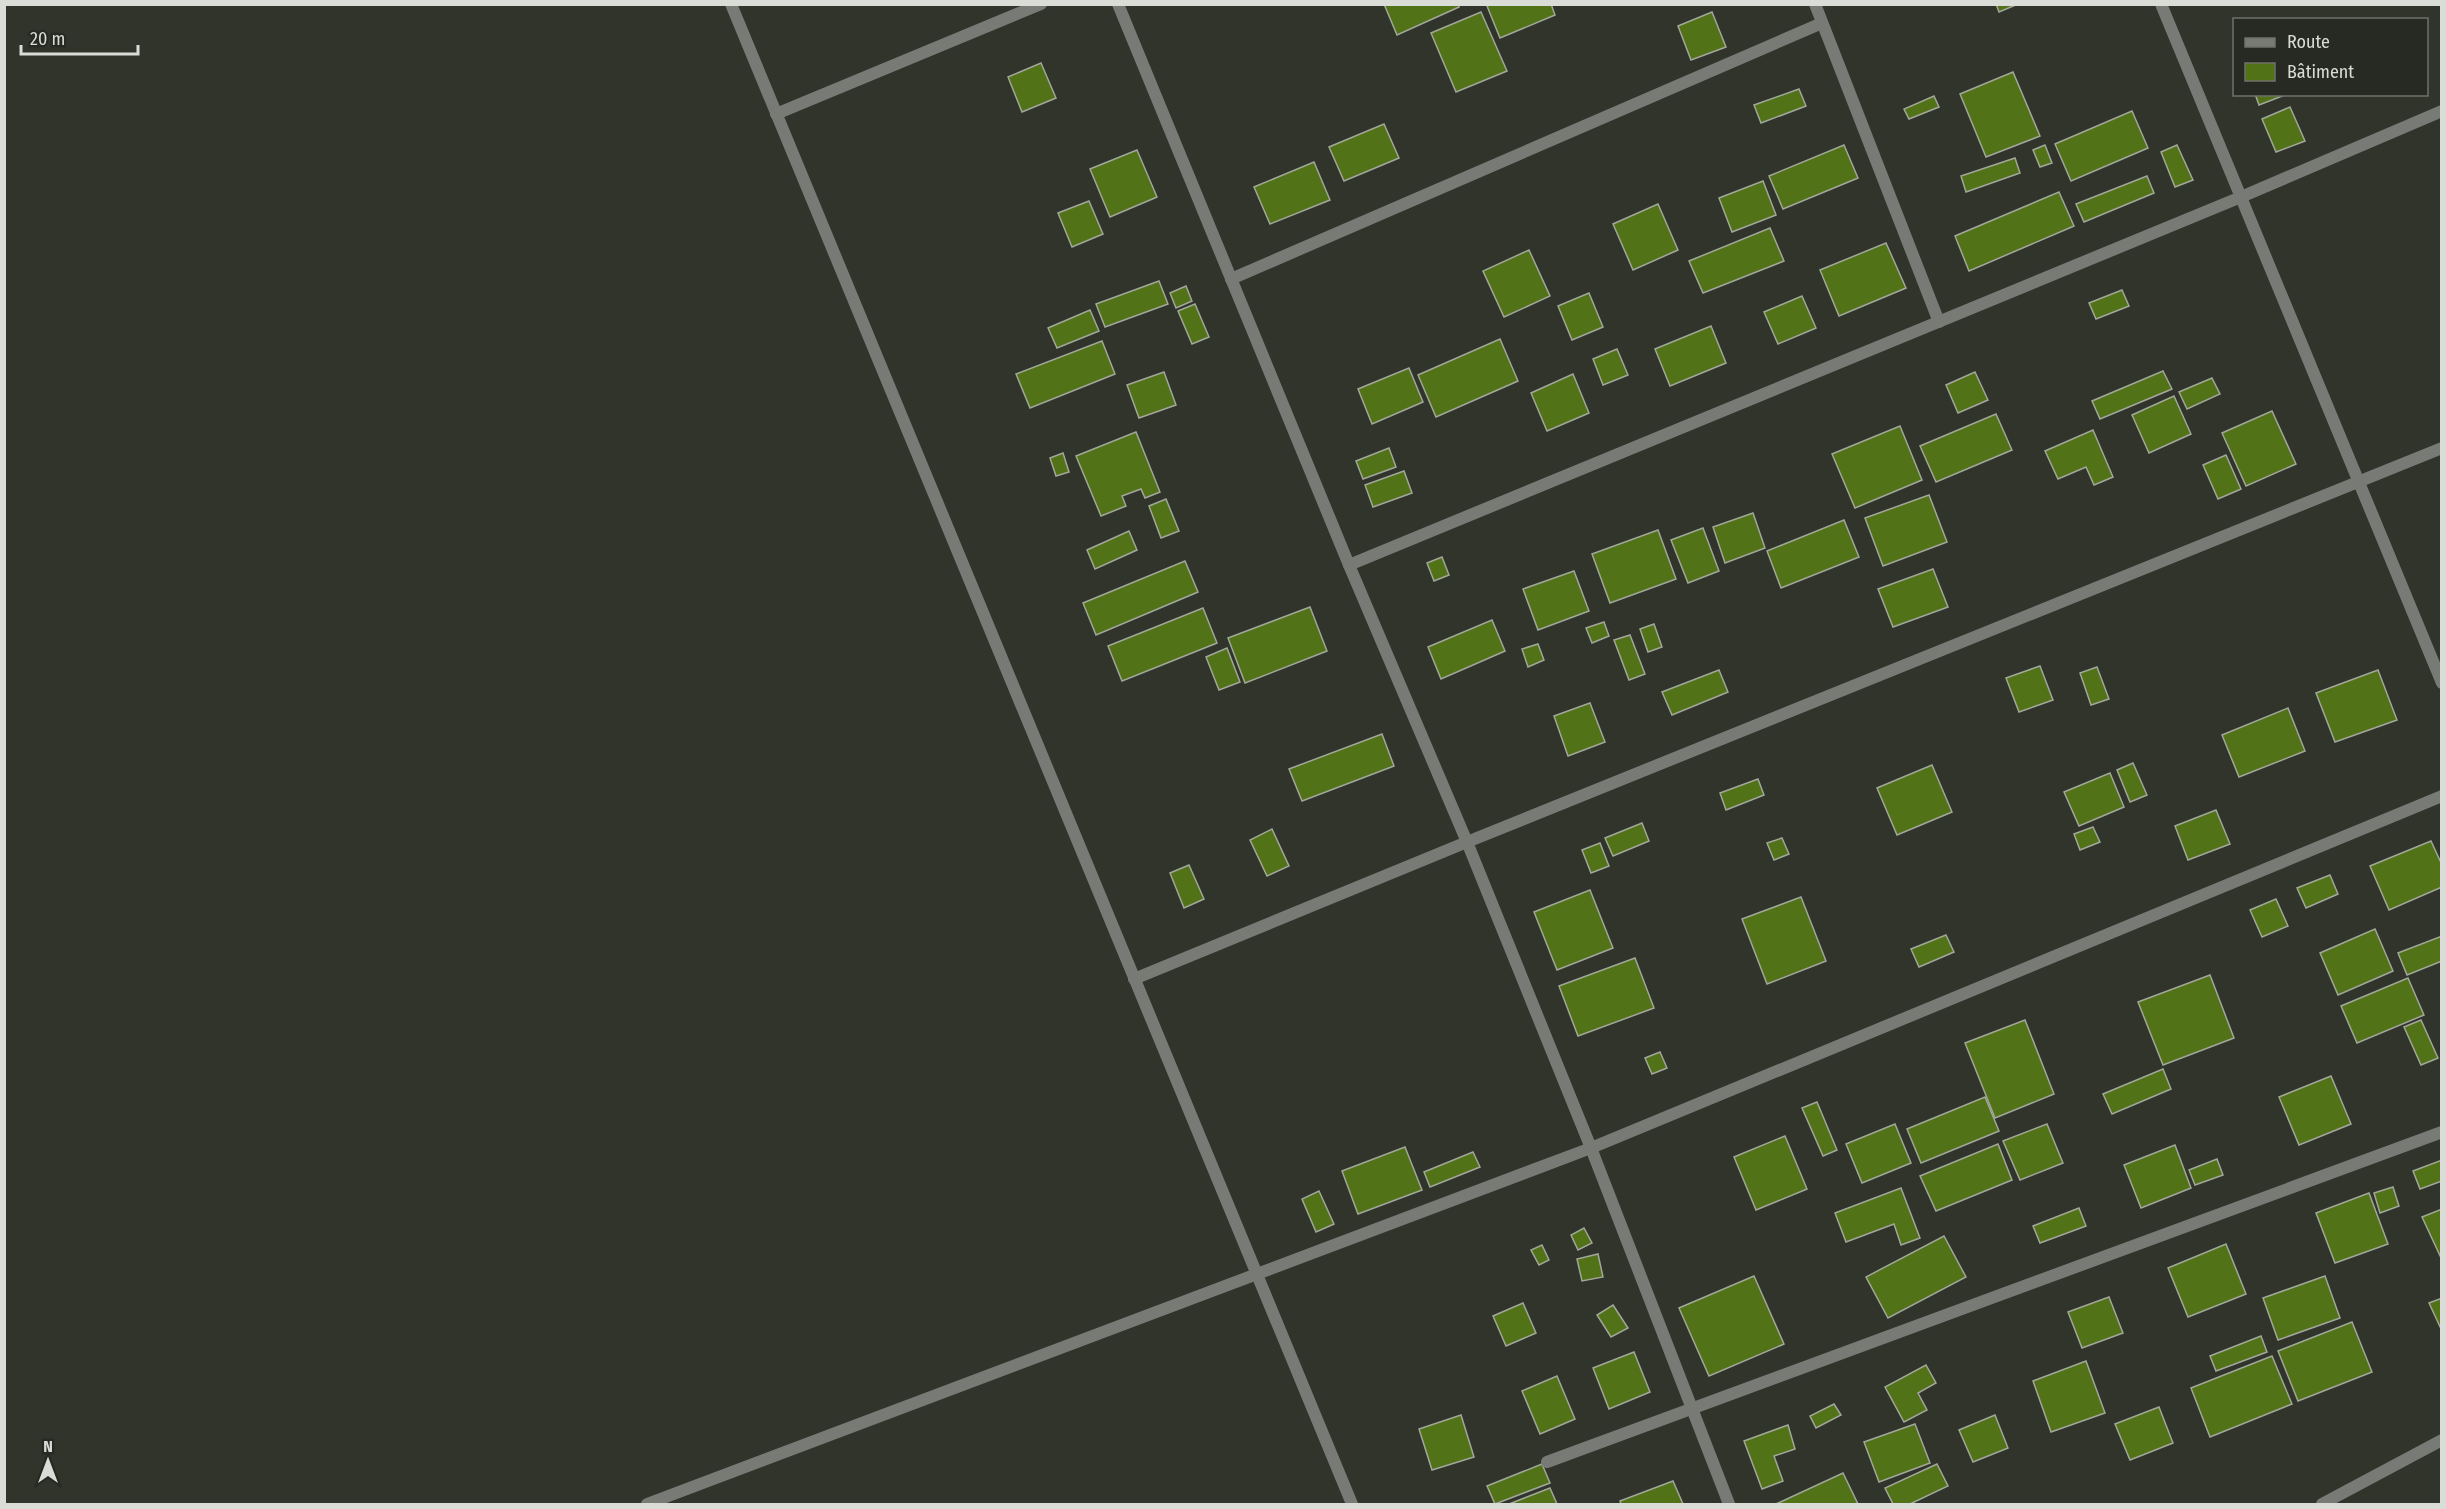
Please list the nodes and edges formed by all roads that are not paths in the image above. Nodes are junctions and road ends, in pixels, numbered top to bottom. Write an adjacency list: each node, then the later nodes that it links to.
1 (731, 4): 8 (street)
2 (1041, 4): 8 (street)
3 (1118, 4): 10 (street)
4 (1815, 4): 6 (street)
5 (2161, 4): 9 (street)
6 (1822, 23): 10 (street); 11 (street)
7 (2442, 111): 9 (street)
8 (776, 114): 18 (street)
9 (2241, 197): 11 (street); 13 (street)
10 (1231, 279): 14 (street)
11 (1940, 322): 14 (street)
12 (2442, 448): 13 (street)
13 (2358, 481): 15 (street); 17 (street)
14 (1349, 565): 17 (street)
15 (2442, 683)
16 (2442, 796): 20 (street)
17 (1467, 842): 18 (street); 20 (street)
18 (1134, 979): 21 (street)
19 (2442, 1132): 22 (street)
20 (1591, 1148): 21 (street); 22 (street)
21 (1256, 1274): 25 (street); 26 (street)
22 (1691, 1410): 24 (street); 27 (street)
23 (2442, 1440): 28 (street)
24 (1547, 1462)
25 (647, 1504)
26 (1352, 1504)
27 (1729, 1504)
28 (2322, 1504)

